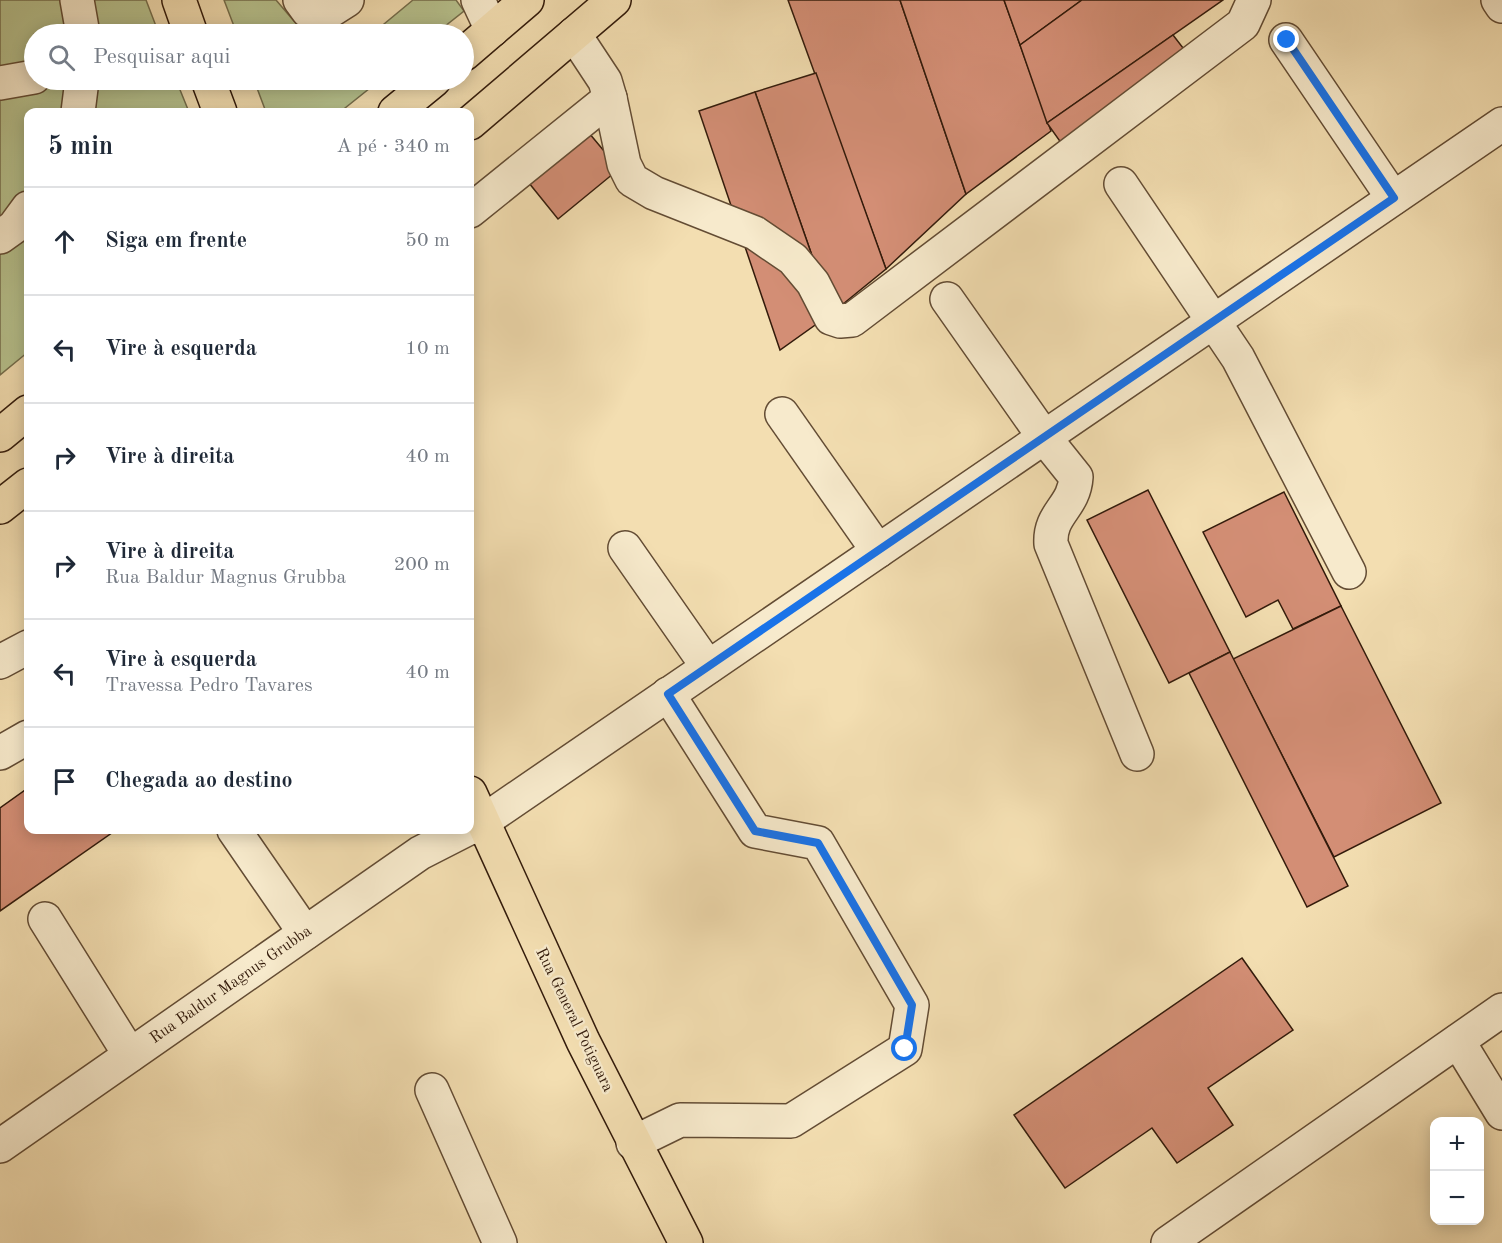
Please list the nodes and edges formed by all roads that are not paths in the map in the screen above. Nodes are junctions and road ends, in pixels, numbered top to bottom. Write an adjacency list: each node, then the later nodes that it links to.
1 (77, 0): 11 (street)
2 (179, 0): 12 (main road)
3 (300, 0): 4 (street)
4 (347, 0)
5 (478, 0): 13 (street)
6 (527, 0): 13 (main road)
7 (614, 0): 14 (main road)
8 (1254, 0): 22 (street)
9 (1498, 0): 10 (street)
10 (1502, 6)
11 (81, 24)
12 (187, 24)
13 (492, 30): 16 (main road)
14 (574, 34): 22 (street); 26 (main road)
15 (1287, 40): 29 (street)
16 (474, 45)
17 (24, 79): 18 (street)
18 (0, 83)
19 (81, 90): 23 (street)
20 (212, 90): 24 (main road)
21 (422, 90): 25 (main road)
22 (610, 98): 30 (street)
23 (78, 108)
24 (218, 108)
25 (400, 108)
26 (474, 120)
27 (1502, 123): 29 (street, Rua Baldur Magnus Grubba)
28 (1121, 184): 34 (street)
29 (1394, 198): 34 (street, Rua Baldur Magnus Grubba)
30 (474, 208)
31 (24, 213): 32 (street)
32 (0, 237)
33 (947, 299): 38 (street)
34 (1215, 320): 38 (street, Rua Baldur Magnus Grubba); 43 (street)
35 (782, 414): 42 (street)
36 (24, 415): 37 (main road)
37 (0, 435)
38 (1044, 437): 42 (street, Rua Baldur Magnus Grubba); 50 (street)
39 (24, 488): 40 (main road)
40 (0, 507)
41 (626, 548): 46 (street)
42 (878, 551): 46 (street, Rua Baldur Magnus Grubba)
43 (1349, 572)
44 (24, 649): 45 (street)
45 (0, 662)
46 (708, 666): 47 (street, Rua Baldur Magnus Grubba)
47 (668, 694): 51 (street, Rua Baldur Magnus Grubba); 62 (street)
48 (24, 739): 49 (street)
49 (0, 753)
50 (1137, 754)
51 (474, 816)
52 (474, 824): 62 (main road, Rua General Potiguara)
53 (237, 834): 56 (street)
54 (448, 834): 56 (street, Rua Baldur Magnus Grubba)
55 (45, 919): 59 (street)
56 (305, 933): 59 (street, Rua Baldur Magnus Grubba)
57 (1502, 1010): 58 (street)
58 (1458, 1041): 61 (street); 66 (street)
59 (130, 1055): 63 (street, Rua Baldur Magnus Grubba)
60 (432, 1090): 64 (street)
61 (1502, 1113)
62 (633, 1143): 65 (main road, Rua General Potiguara)
63 (0, 1146)
64 (500, 1243)
65 (686, 1243)
66 (1168, 1243)

